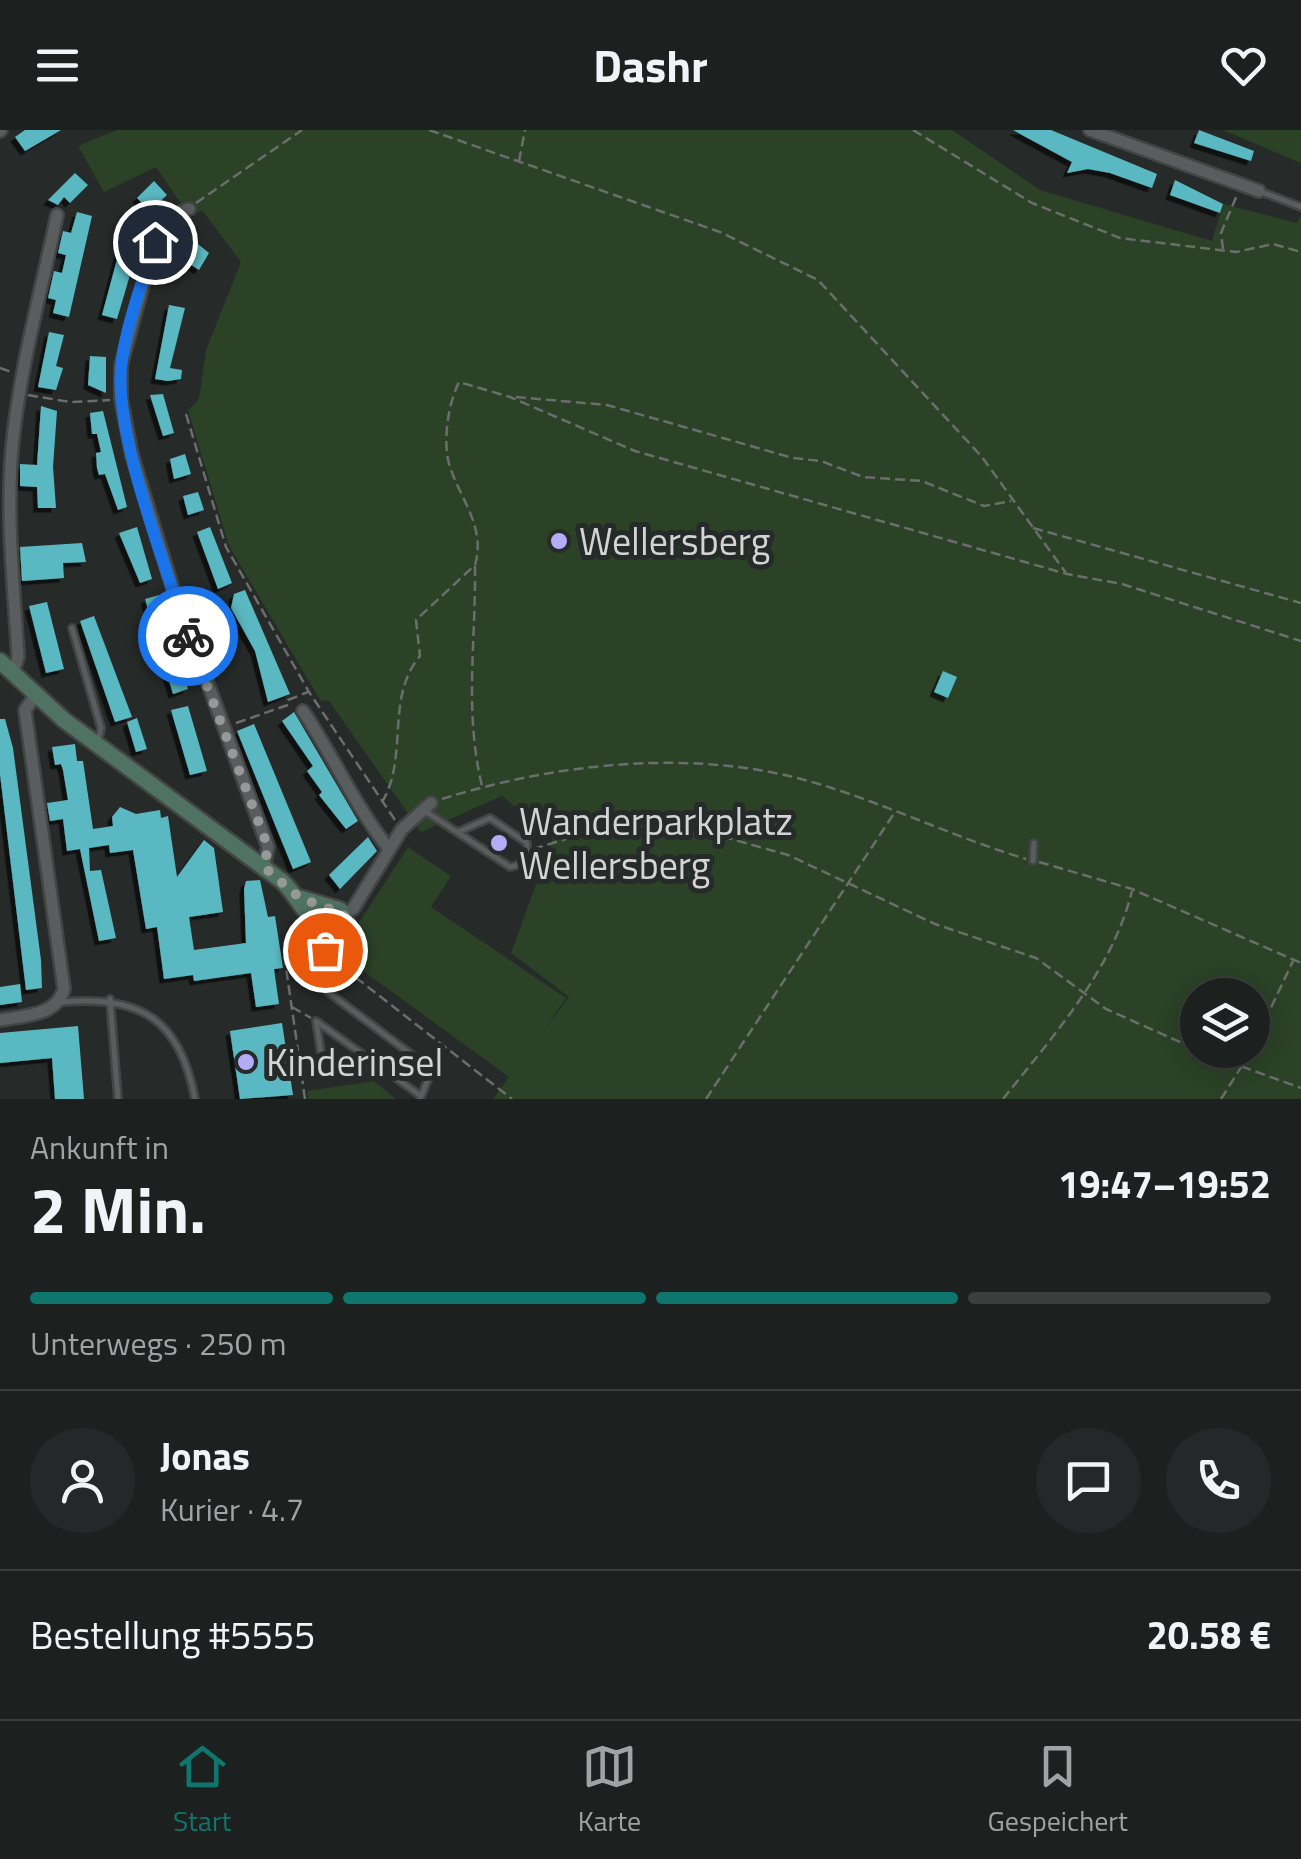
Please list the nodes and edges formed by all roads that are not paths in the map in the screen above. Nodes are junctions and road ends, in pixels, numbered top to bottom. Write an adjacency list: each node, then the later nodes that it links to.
1 (1090, 130): 2 (street)
2 (1260, 191): 3 (lane)
3 (1301, 207)
4 (189, 209): 17 (street)
5 (57, 216): 8 (street)
6 (72, 628): 11 (lane)
7 (0, 661): 8 (street)
8 (13, 673): 9 (street)
9 (36, 695): 11 (street); 22 (street)
10 (303, 711): 15 (street)
11 (97, 745): 17 (street)
12 (427, 806): 13 (lane); 15 (street)
13 (458, 832): 13 (lane)
14 (1034, 843): 16 (lane)
15 (389, 849): 19 (street)
16 (1033, 860)
17 (264, 867): 18 (street)
18 (300, 898): 19 (street); 20 (street)
19 (344, 914): 20 (street)
20 (322, 932): 25 (lane)
21 (110, 999): 22 (lane); 26 (lane); 27 (lane)
22 (59, 1002): 23 (street)
23 (0, 1020)
24 (374, 1064): 24 (lane); 25 (lane)
25 (421, 1097)
26 (118, 1099)
27 (195, 1099)

